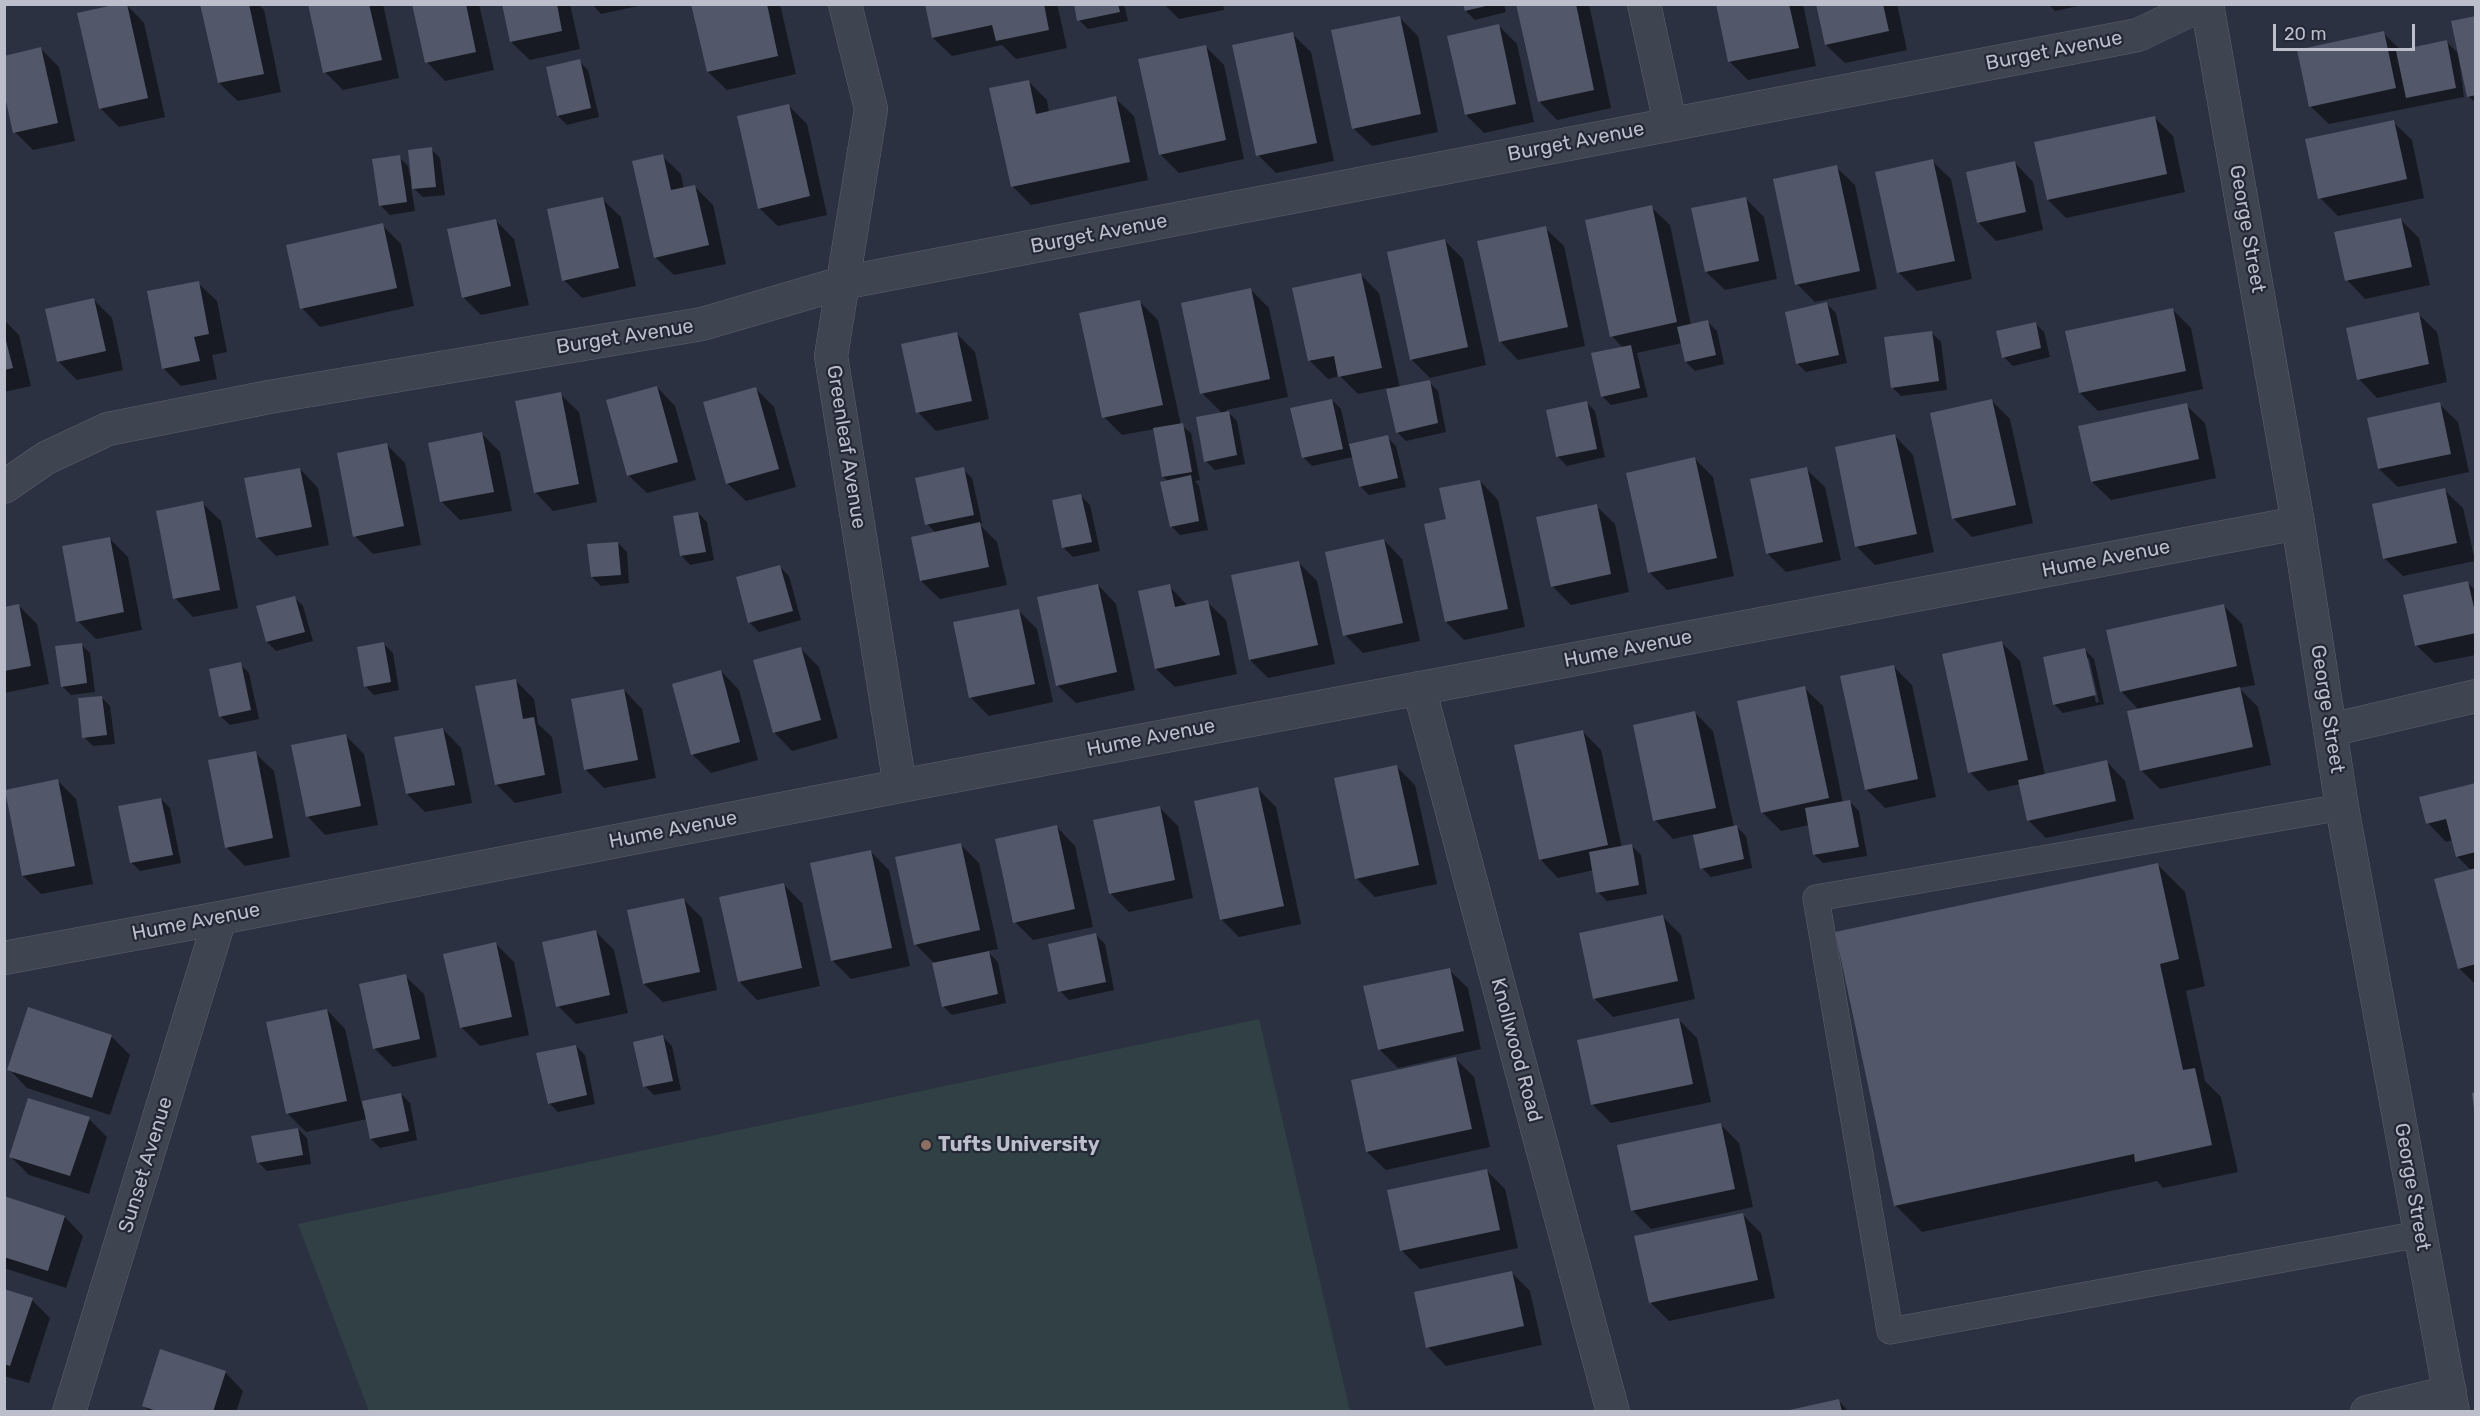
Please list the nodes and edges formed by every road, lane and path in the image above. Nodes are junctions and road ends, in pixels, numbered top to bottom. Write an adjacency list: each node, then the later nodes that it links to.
1 (845, 4): 5 (street, Greenleaf Avenue)
2 (1644, 4): 4 (street)
3 (2205, 4): 4 (street, Burget Avenue); 7 (street, George Street)
4 (1670, 123): 5 (street, Burget Avenue)
5 (842, 283): 6 (street, Burget Avenue); 11 (street, Greenleaf Avenue)
6 (4, 487)
7 (2298, 524): 8 (street, Hume Avenue); 10 (street, George Street)
8 (1419, 688): 11 (street, Hume Avenue); 18 (street, Knollwood Road)
9 (2475, 696): 10 (street)
10 (2330, 730): 12 (street, George Street)
11 (900, 786): 13 (street, Hume Avenue)
12 (2342, 807): 15 (street, George Street); 15 (lane)
13 (220, 918): 14 (street, Hume Avenue); 17 (street, Sunset Avenue)
14 (4, 958)
15 (2420, 1234): 16 (street, George Street)
16 (2451, 1402): 19 (street)
17 (69, 1412)
18 (1613, 1412)
19 (2367, 1412)

